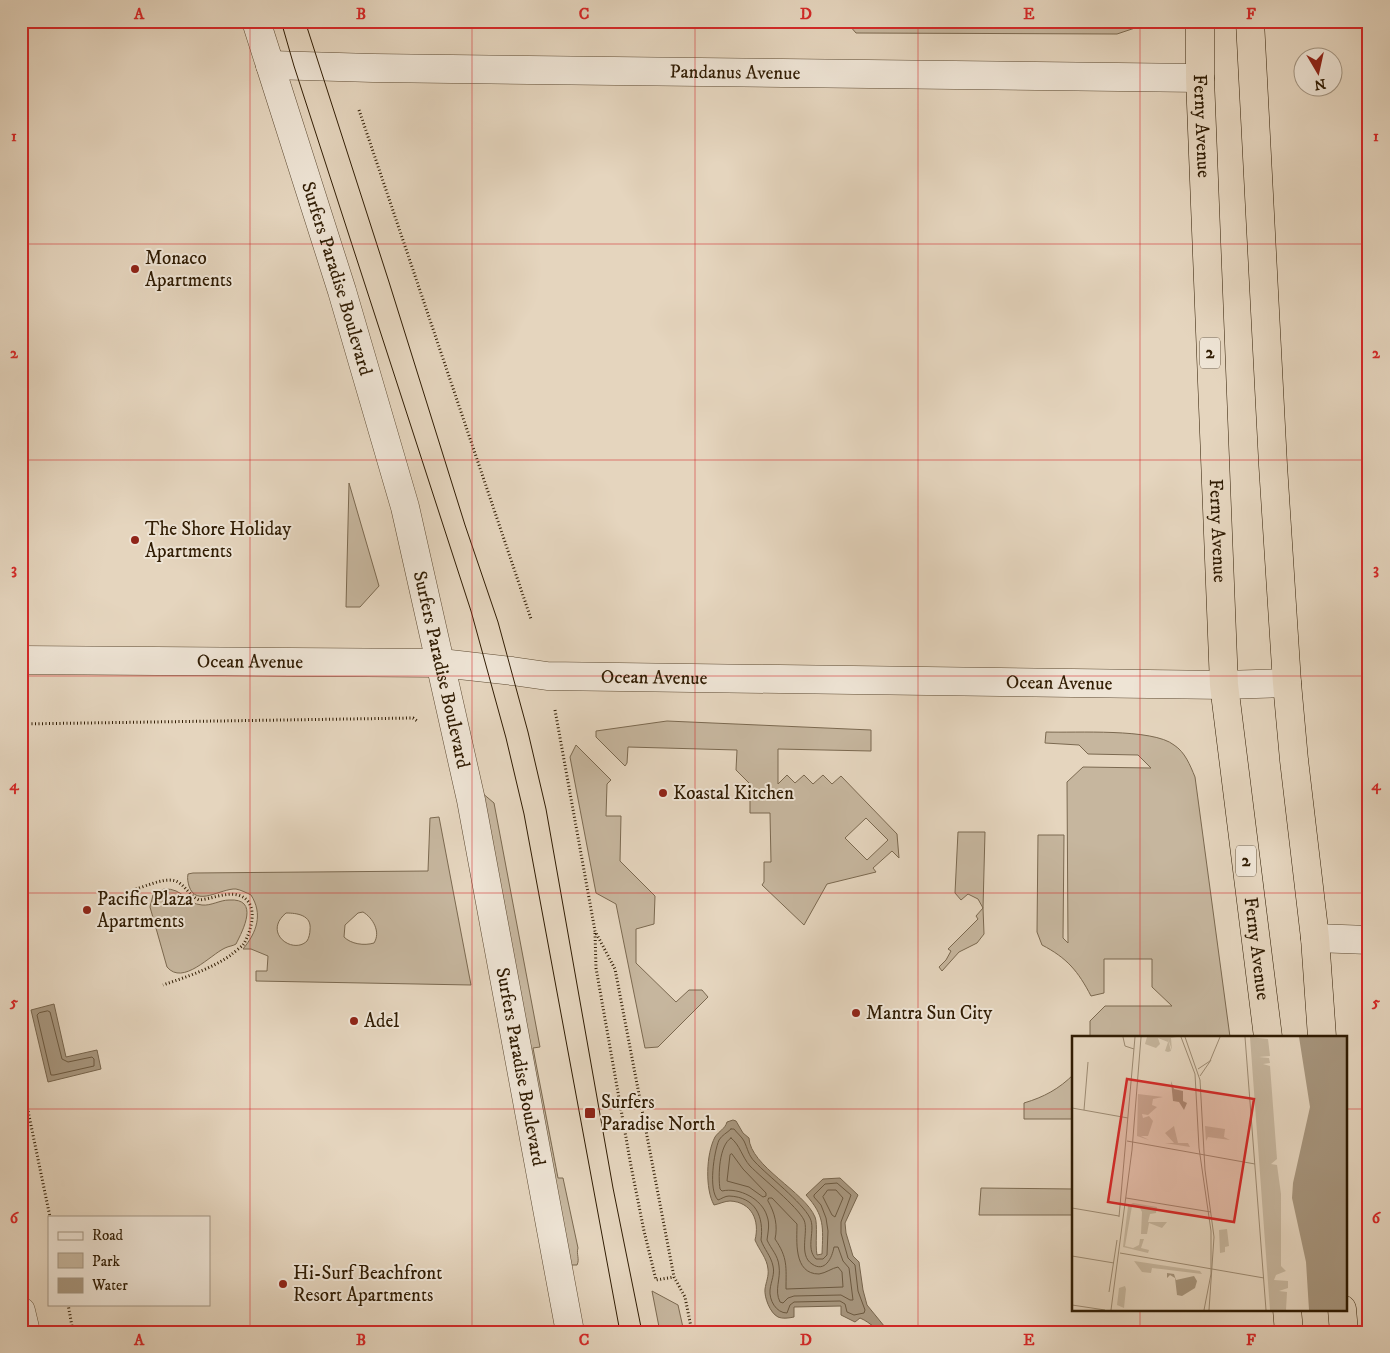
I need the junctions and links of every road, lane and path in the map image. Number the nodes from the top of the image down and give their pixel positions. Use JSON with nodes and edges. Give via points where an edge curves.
{"nodes":[{"id":1,"x":256,"y":21,"type":"edge"},
{"id":2,"x":1200,"y":21,"type":"edge"},
{"id":3,"x":1250,"y":21,"type":"edge"},
{"id":4,"x":270,"y":65,"type":"junction"},
{"id":5,"x":1200,"y":78,"type":"junction"},
{"id":6,"x":359,"y":110,"type":"dead end"},
{"id":7,"x":531,"y":619,"type":"dead end"},
{"id":8,"x":21,"y":660,"type":"edge"},
{"id":9,"x":441,"y":663,"type":"junction"},
{"id":10,"x":1287,"y":683,"type":"junction"},
{"id":11,"x":1224,"y":685,"type":"junction"},
{"id":12,"x":554,"y":709,"type":"dead end"},
{"id":13,"x":21,"y":724,"type":"edge"},
{"id":14,"x":420,"y":724,"type":"dead end"},
{"id":15,"x":136,"y":889,"type":"dead end"},
{"id":16,"x":595,"y":931,"type":"junction"},
{"id":17,"x":1315,"y":938,"type":"junction"},
{"id":18,"x":1369,"y":940,"type":"edge"},
{"id":19,"x":164,"y":985,"type":"dead end"},
{"id":20,"x":1268,"y":1036,"type":"edge"},
{"id":21,"x":1322,"y":1036,"type":"edge"},
{"id":22,"x":21,"y":1077,"type":"edge"},
{"id":23,"x":50,"y":1216,"type":"edge"},
{"id":24,"x":674,"y":1276,"type":"junction"},
{"id":25,"x":68,"y":1306,"type":"edge"},
{"id":26,"x":1287,"y":1310,"type":"edge"},
{"id":27,"x":1342,"y":1310,"type":"edge"},
{"id":28,"x":21,"y":1311,"type":"edge"},
{"id":29,"x":26,"y":1332,"type":"edge"},
{"id":30,"x":73,"y":1332,"type":"edge"},
{"id":31,"x":570,"y":1332,"type":"edge"},
{"id":32,"x":692,"y":1332,"type":"edge"},
{"id":33,"x":1289,"y":1332,"type":"edge"},
{"id":34,"x":1344,"y":1332,"type":"edge"}],
"edges":[{"from":1,"to":4,"type":"street","name":"Surfers Paradise Boulevard"},
{"from":2,"to":5,"type":"highway","name":"Ferny Avenue","number":"2"},
{"from":3,"to":10,"type":"highway"},
{"from":4,"to":5,"type":"street","name":"Pandanus Avenue"},
{"from":4,"to":9,"type":"street","name":"Surfers Paradise Boulevard","via":[[342,291],[405,507]]},
{"from":5,"to":11,"type":"highway","name":"Ferny Avenue","number":"2"},
{"from":6,"to":7,"type":"path"},
{"from":8,"to":9,"type":"street","name":"Ocean Avenue"},
{"from":9,"to":11,"type":"street","name":"Ocean Avenue","via":[[547,676]]},
{"from":9,"to":31,"type":"street","name":"Surfers Paradise Boulevard","via":[[472,800]]},
{"from":10,"to":11,"type":"street","name":"Ocean Avenue"},
{"from":10,"to":17,"type":"highway"},
{"from":11,"to":20,"type":"highway","name":"Ferny Avenue","number":"2"},
{"from":12,"to":16,"type":"path"},
{"from":13,"to":14,"type":"path","via":[[413,718]]},
{"from":15,"to":19,"type":"path","via":[[174,881],[199,900],[236,895],[246,899],[251,906],[253,918],[242,946],[196,974]]},
{"from":16,"to":24,"type":"path","via":[[615,969]]},
{"from":16,"to":24,"type":"path","via":[[596,968],[646,1239],[656,1280]]},
{"from":17,"to":18,"type":"street"},
{"from":17,"to":21,"type":"highway"},
{"from":22,"to":23,"type":"path"},
{"from":24,"to":32,"type":"path","via":[[685,1297]]},
{"from":25,"to":30,"type":"path"},
{"from":26,"to":33,"type":"highway"},
{"from":27,"to":34,"type":"highway"},
{"from":28,"to":29,"type":"street"}]}
